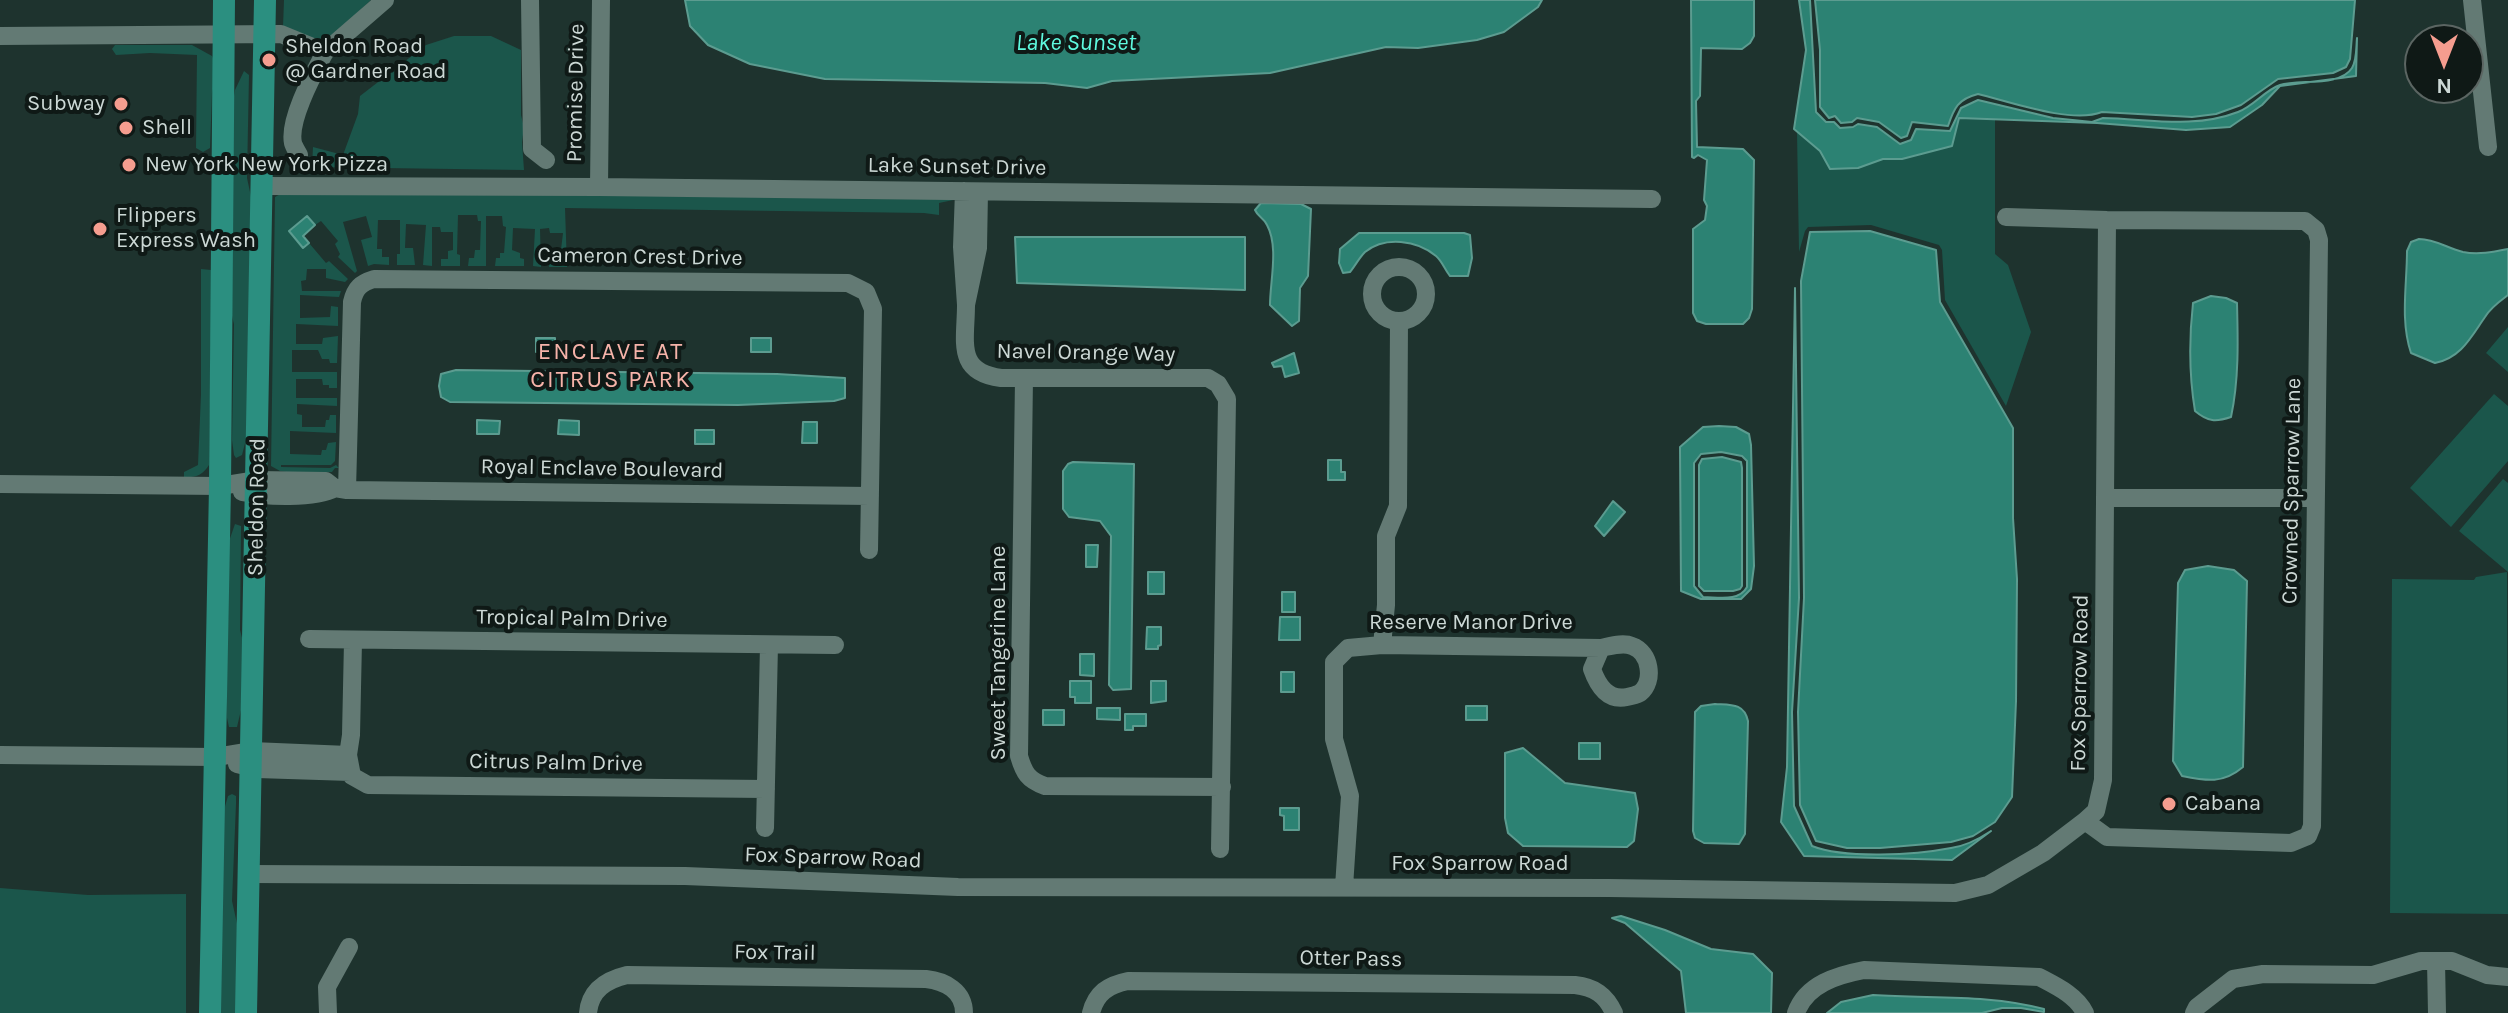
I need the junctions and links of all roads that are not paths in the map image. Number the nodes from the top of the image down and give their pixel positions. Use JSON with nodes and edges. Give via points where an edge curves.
{"nodes":[{"id":1,"x":224,"y":0,"type":"edge"},
{"id":2,"x":265,"y":0,"type":"edge"},
{"id":3,"x":385,"y":0,"type":"edge"},
{"id":4,"x":530,"y":0,"type":"edge"},
{"id":5,"x":601,"y":0,"type":"edge"},
{"id":6,"x":2472,"y":0,"type":"edge"},
{"id":7,"x":264,"y":33,"type":"junction"},
{"id":8,"x":224,"y":34,"type":"junction"},
{"id":9,"x":0,"y":36,"type":"edge"},
{"id":10,"x":325,"y":52,"type":"junction"},
{"id":11,"x":2488,"y":147,"type":"dead end"},
{"id":12,"x":299,"y":155,"type":"dead end"},
{"id":13,"x":546,"y":160,"type":"dead end"},
{"id":14,"x":262,"y":186,"type":"junction"},
{"id":15,"x":599,"y":187,"type":"junction"},
{"id":16,"x":972,"y":192,"type":"junction"},
{"id":17,"x":1652,"y":199,"type":"dead end"},
{"id":18,"x":2006,"y":217,"type":"dead end"},
{"id":19,"x":2107,"y":220,"type":"junction"},
{"id":20,"x":1399,"y":321,"type":"dead end"},
{"id":21,"x":1024,"y":378,"type":"junction"},
{"id":22,"x":0,"y":484,"type":"edge"},
{"id":23,"x":220,"y":486,"type":"junction"},
{"id":24,"x":257,"y":488,"type":"junction"},
{"id":25,"x":341,"y":489,"type":"junction"},
{"id":26,"x":870,"y":496,"type":"junction"},
{"id":27,"x":2106,"y":498,"type":"junction"},
{"id":28,"x":2315,"y":498,"type":"junction"},
{"id":29,"x":869,"y":550,"type":"dead end"},
{"id":30,"x":309,"y":639,"type":"dead end"},
{"id":31,"x":353,"y":641,"type":"junction"},
{"id":32,"x":769,"y":645,"type":"junction"},
{"id":33,"x":835,"y":645,"type":"dead end"},
{"id":34,"x":1382,"y":645,"type":"junction"},
{"id":35,"x":1601,"y":648,"type":"dead end"},
{"id":36,"x":0,"y":755,"type":"edge"},
{"id":37,"x":216,"y":757,"type":"junction"},
{"id":38,"x":252,"y":760,"type":"junction"},
{"id":39,"x":349,"y":763,"type":"junction"},
{"id":40,"x":1222,"y":787,"type":"junction"},
{"id":41,"x":766,"y":789,"type":"junction"},
{"id":42,"x":2085,"y":821,"type":"junction"},
{"id":43,"x":765,"y":828,"type":"dead end"},
{"id":44,"x":1220,"y":849,"type":"dead end"},
{"id":45,"x":249,"y":874,"type":"junction"},
{"id":46,"x":1344,"y":887,"type":"junction"},
{"id":47,"x":349,"y":947,"type":"dead end"},
{"id":48,"x":2436,"y":961,"type":"junction"},
{"id":49,"x":2508,"y":977,"type":"edge"},
{"id":50,"x":210,"y":1013,"type":"edge"},
{"id":51,"x":246,"y":1013,"type":"edge"},
{"id":52,"x":328,"y":1013,"type":"edge"},
{"id":53,"x":588,"y":1013,"type":"edge"},
{"id":54,"x":964,"y":1013,"type":"edge"},
{"id":55,"x":1091,"y":1013,"type":"edge"},
{"id":56,"x":1614,"y":1013,"type":"edge"},
{"id":57,"x":1796,"y":1013,"type":"edge"},
{"id":58,"x":2085,"y":1013,"type":"edge"},
{"id":59,"x":2194,"y":1013,"type":"edge"},
{"id":60,"x":2437,"y":1013,"type":"edge"}],
"edges":[{"from":1,"to":8,"type":"main road","name":"Sheldon Road"},
{"from":2,"to":7,"type":"main road","name":"Sheldon Road"},
{"from":3,"to":10,"type":"street"},
{"from":4,"to":13,"type":"street","via":[[532,149]]},
{"from":5,"to":15,"type":"street","name":"Promise Drive"},
{"from":6,"to":11,"type":"street"},
{"from":7,"to":8,"type":"street"},
{"from":7,"to":10,"type":"street","via":[[281,34]]},
{"from":7,"to":14,"type":"main road","name":"Sheldon Road"},
{"from":8,"to":9,"type":"street"},
{"from":8,"to":23,"type":"main road","name":"Sheldon Road"},
{"from":10,"to":12,"type":"street","via":[[295,122],[293,143]]},
{"from":14,"to":15,"type":"street","name":"Lake Sunset Drive"},
{"from":14,"to":24,"type":"main road","name":"Sheldon Road"},
{"from":15,"to":16,"type":"street","name":"Lake Sunset Drive"},
{"from":16,"to":17,"type":"street","name":"Lake Sunset Drive"},
{"from":16,"to":21,"type":"street","name":"Navel Orange Way","via":[[962,247],[965,357],[985,376]]},
{"from":18,"to":19,"type":"street","name":"Crowned Sparrow Lane"},
{"from":19,"to":27,"type":"street","name":"Fox Sparrow Road"},
{"from":19,"to":28,"type":"street","name":"Crowned Sparrow Lane","via":[[2305,221],[2316,230]]},
{"from":20,"to":34,"type":"street","via":[[1398,506],[1386,536]]},
{"from":21,"to":40,"type":"street","name":"Sweet Tangerine Lane","via":[[1019,756],[1025,775],[1045,786]]},
{"from":21,"to":40,"type":"street","name":"Navel Orange Way","via":[[1208,378],[1227,399]]},
{"from":22,"to":23,"type":"street","name":"Royal Enclave Boulevard"},
{"from":23,"to":24,"type":"street","name":"Royal Enclave Boulevard"},
{"from":23,"to":37,"type":"main road","name":"Sheldon Road"},
{"from":24,"to":25,"type":"street","name":"Royal Enclave Boulevard","via":[[324,494]]},
{"from":24,"to":38,"type":"main road","name":"Sheldon Road"},
{"from":25,"to":26,"type":"street","name":"Royal Enclave Boulevard"},
{"from":25,"to":26,"type":"street","name":"Cameron Crest Drive","via":[[352,302],[364,281],[819,283],[855,285],[872,302]]},
{"from":26,"to":29,"type":"street","name":"Cameron Crest Drive"},
{"from":27,"to":28,"type":"street"},
{"from":27,"to":42,"type":"street","name":"Fox Sparrow Road","via":[[2103,780],[2096,811]]},
{"from":28,"to":42,"type":"street","name":"Crowned Sparrow Lane","via":[[2308,836],[2291,843],[2134,839],[2107,837]]},
{"from":30,"to":31,"type":"street","name":"Tropical Palm Drive"},
{"from":31,"to":32,"type":"street","name":"Tropical Palm Drive"},
{"from":31,"to":39,"type":"street"},
{"from":32,"to":33,"type":"street","name":"Tropical Palm Drive"},
{"from":32,"to":41,"type":"street"},
{"from":34,"to":35,"type":"street","name":"Reserve Manor Drive"},
{"from":34,"to":46,"type":"street","name":"Reserve Manor Drive","via":[[1348,648],[1334,662],[1334,739],[1350,796]]},
{"from":36,"to":37,"type":"street","name":"Citrus Palm Drive"},
{"from":37,"to":38,"type":"street","name":"Citrus Palm Drive"},
{"from":37,"to":50,"type":"main road","name":"Sheldon Road"},
{"from":38,"to":39,"type":"street","name":"Citrus Palm Drive"},
{"from":38,"to":45,"type":"main road","name":"Sheldon Road"},
{"from":39,"to":41,"type":"street","name":"Citrus Palm Drive","via":[[352,776],[368,785]]},
{"from":40,"to":44,"type":"street"},
{"from":41,"to":43,"type":"street"},
{"from":42,"to":46,"type":"street","name":"Fox Sparrow Road","via":[[1988,885],[1955,893]]},
{"from":45,"to":46,"type":"street","name":"Fox Sparrow Road","via":[[685,876],[958,887]]},
{"from":45,"to":51,"type":"main road","name":"Sheldon Road"},
{"from":47,"to":52,"type":"street","via":[[327,987]]},
{"from":48,"to":49,"type":"street"},
{"from":48,"to":59,"type":"street","via":[[2373,975],[2263,974],[2233,979]]},
{"from":48,"to":60,"type":"street"},
{"from":53,"to":54,"type":"street","name":"Fox Trail","via":[[595,992],[627,975],[926,979],[953,988]]},
{"from":55,"to":56,"type":"street","name":"Otter Pass","via":[[1103,990],[1128,981],[1575,985],[1605,997]]},
{"from":57,"to":58,"type":"street","via":[[1811,991],[1836,975],[1864,970],[2039,977],[2064,990]]}]}
